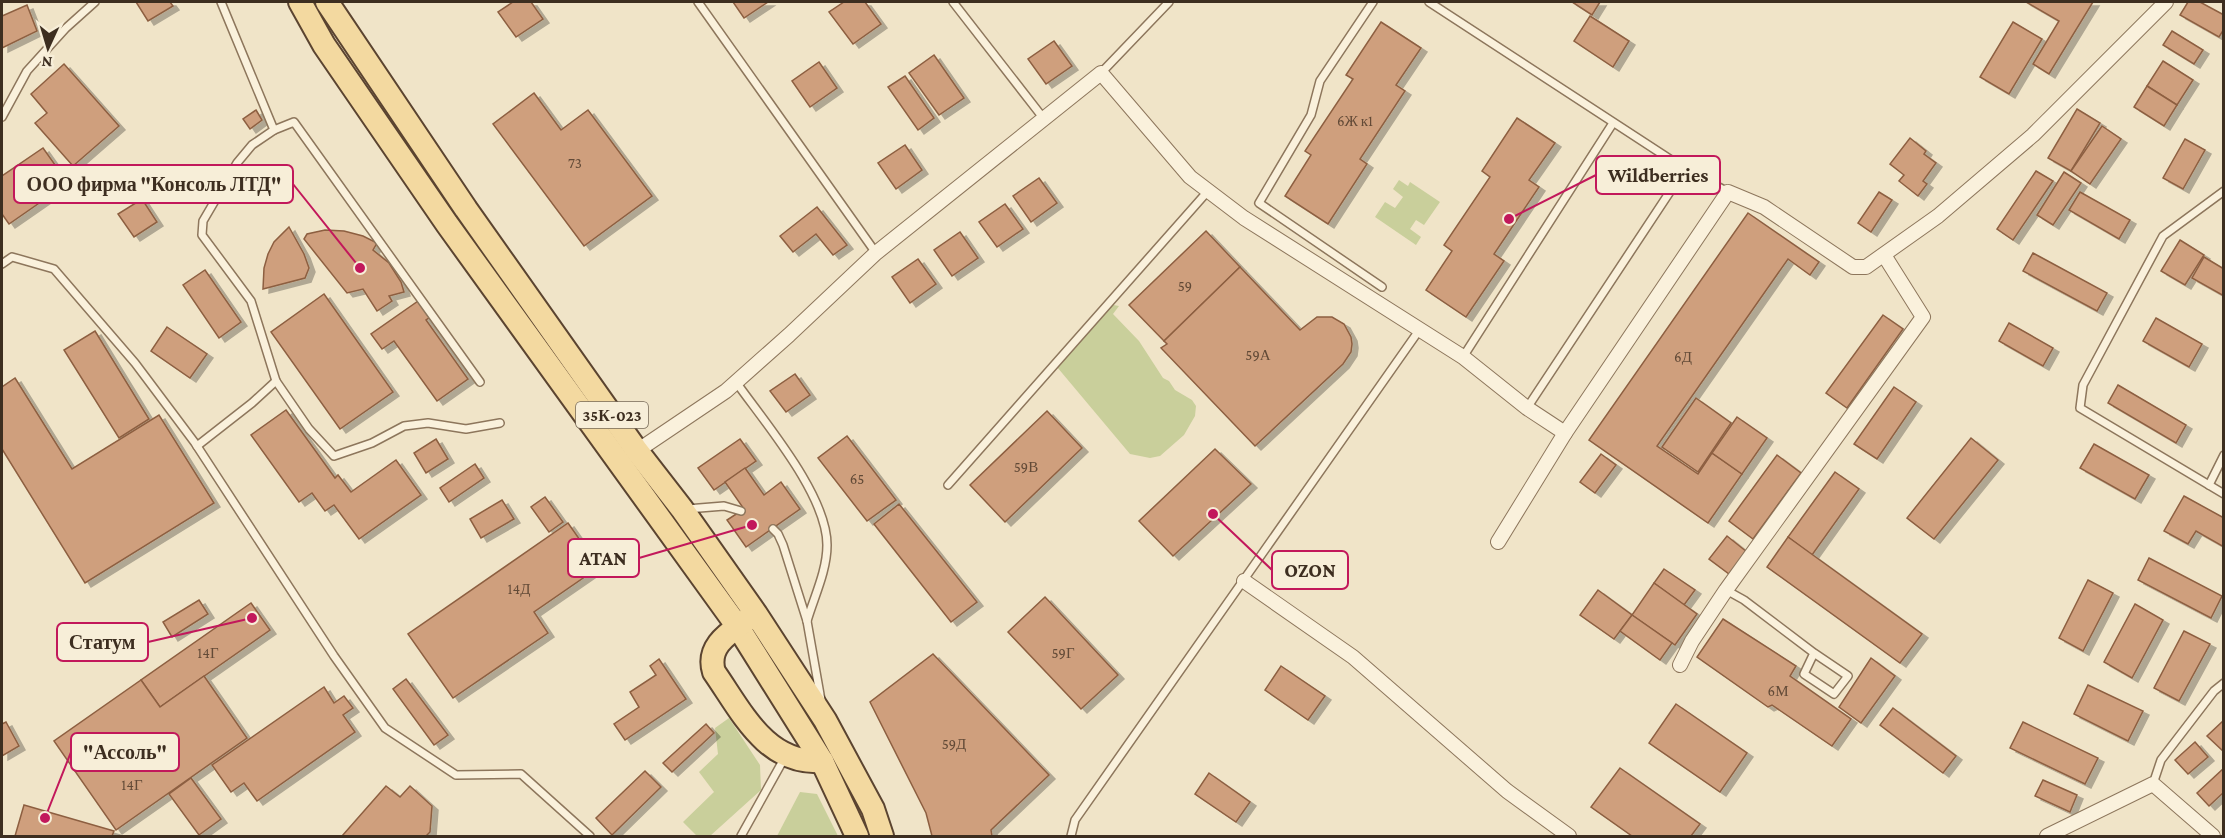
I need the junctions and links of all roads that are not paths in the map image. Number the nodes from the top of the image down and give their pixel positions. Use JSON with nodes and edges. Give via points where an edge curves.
{"nodes":[{"id":1,"x":95,"y":2,"type":"edge"},
{"id":2,"x":221,"y":2,"type":"edge"},
{"id":3,"x":300,"y":2,"type":"edge"},
{"id":4,"x":327,"y":2,"type":"edge"},
{"id":5,"x":698,"y":2,"type":"edge"},
{"id":6,"x":953,"y":2,"type":"edge"},
{"id":7,"x":1169,"y":2,"type":"edge"},
{"id":8,"x":1373,"y":2,"type":"edge"},
{"id":9,"x":1428,"y":2,"type":"edge"},
{"id":10,"x":2166,"y":2,"type":"edge"},
{"id":11,"x":1101,"y":73,"type":"junction"},
{"id":12,"x":2,"y":117,"type":"edge"},
{"id":13,"x":1044,"y":119,"type":"junction"},
{"id":14,"x":1612,"y":123,"type":"junction"},
{"id":15,"x":274,"y":130,"type":"junction"},
{"id":16,"x":1685,"y":169,"type":"junction"},
{"id":17,"x":1208,"y":191,"type":"junction"},
{"id":18,"x":2223,"y":191,"type":"edge"},
{"id":19,"x":1728,"y":192,"type":"junction"},
{"id":20,"x":876,"y":253,"type":"junction"},
{"id":21,"x":1884,"y":255,"type":"junction"},
{"id":22,"x":2,"y":264,"type":"edge"},
{"id":23,"x":1382,"y":287,"type":"dead end"},
{"id":24,"x":1420,"y":329,"type":"junction"},
{"id":25,"x":1463,"y":357,"type":"junction"},
{"id":26,"x":276,"y":381,"type":"junction"},
{"id":27,"x":480,"y":382,"type":"dead end"},
{"id":28,"x":736,"y":382,"type":"junction"},
{"id":29,"x":1527,"y":408,"type":"junction"},
{"id":30,"x":500,"y":423,"type":"dead end"},
{"id":31,"x":1564,"y":434,"type":"junction"},
{"id":32,"x":196,"y":446,"type":"junction"},
{"id":33,"x":637,"y":451,"type":"junction"},
{"id":34,"x":2223,"y":455,"type":"edge"},
{"id":35,"x":948,"y":485,"type":"dead end"},
{"id":36,"x":2209,"y":485,"type":"junction"},
{"id":37,"x":2223,"y":494,"type":"edge"},
{"id":38,"x":682,"y":509,"type":"junction"},
{"id":39,"x":741,"y":511,"type":"dead end"},
{"id":40,"x":773,"y":528,"type":"dead end"},
{"id":41,"x":1498,"y":542,"type":"dead end"},
{"id":42,"x":1244,"y":580,"type":"junction"},
{"id":43,"x":1726,"y":590,"type":"junction"},
{"id":44,"x":747,"y":620,"type":"junction"},
{"id":45,"x":807,"y":621,"type":"junction"},
{"id":46,"x":1814,"y":653,"type":"junction"},
{"id":47,"x":1680,"y":665,"type":"dead end"},
{"id":48,"x":2223,"y":683,"type":"edge"},
{"id":49,"x":825,"y":720,"type":"junction"},
{"id":50,"x":786,"y":754,"type":"junction"},
{"id":51,"x":822,"y":761,"type":"junction"},
{"id":52,"x":2153,"y":784,"type":"junction"},
{"id":53,"x":590,"y":837,"type":"edge"},
{"id":54,"x":741,"y":837,"type":"edge"},
{"id":55,"x":857,"y":837,"type":"edge"},
{"id":56,"x":882,"y":837,"type":"edge"},
{"id":57,"x":1071,"y":837,"type":"edge"},
{"id":58,"x":1569,"y":837,"type":"edge"},
{"id":59,"x":2047,"y":837,"type":"edge"},
{"id":60,"x":2213,"y":837,"type":"edge"}],
"edges":[{"from":1,"to":12,"type":"lane","via":[[27,71]]},
{"from":2,"to":15,"type":"lane"},
{"from":3,"to":44,"type":"main road","number":"35К-023","via":[[324,45],[447,224]]},
{"from":4,"to":33,"type":"main road","number":"35К-023","via":[[422,146]]},
{"from":5,"to":20,"type":"lane"},
{"from":6,"to":13,"type":"lane"},
{"from":7,"to":11,"type":"lane"},
{"from":8,"to":23,"type":"lane","via":[[1320,81],[1311,115],[1259,203]]},
{"from":9,"to":14,"type":"lane"},
{"from":10,"to":21,"type":"street","via":[[2033,135],[1938,216]]},
{"from":11,"to":13,"type":"street"},
{"from":11,"to":17,"type":"street","via":[[1190,177]]},
{"from":13,"to":20,"type":"street"},
{"from":14,"to":16,"type":"lane"},
{"from":14,"to":25,"type":"lane"},
{"from":15,"to":26,"type":"lane","via":[[252,145],[237,163],[203,221],[202,235],[251,301]]},
{"from":15,"to":27,"type":"lane","via":[[294,122]]},
{"from":16,"to":19,"type":"lane"},
{"from":16,"to":29,"type":"lane"},
{"from":17,"to":24,"type":"street"},
{"from":17,"to":35,"type":"lane"},
{"from":18,"to":36,"type":"lane","via":[[2163,236],[2083,385],[2080,408]]},
{"from":19,"to":21,"type":"street","via":[[1764,207],[1853,267],[1866,267]]},
{"from":19,"to":31,"type":"street"},
{"from":20,"to":28,"type":"street"},
{"from":21,"to":43,"type":"street","via":[[1923,317]]},
{"from":22,"to":32,"type":"lane","via":[[12,257],[54,269],[135,363]]},
{"from":24,"to":25,"type":"street"},
{"from":24,"to":42,"type":"lane"},
{"from":25,"to":29,"type":"street"},
{"from":26,"to":30,"type":"lane","via":[[309,429],[334,456],[372,443],[404,426],[429,423],[466,429]]},
{"from":26,"to":32,"type":"lane"},
{"from":28,"to":33,"type":"street"},
{"from":28,"to":45,"type":"lane","via":[[802,474],[820,510],[827,545],[823,572]]},
{"from":29,"to":31,"type":"street"},
{"from":31,"to":41,"type":"street"},
{"from":32,"to":53,"type":"lane","via":[[385,728],[456,775],[521,774]]},
{"from":33,"to":38,"type":"main road","number":"35К-023"},
{"from":34,"to":36,"type":"lane"},
{"from":36,"to":37,"type":"lane"},
{"from":38,"to":39,"type":"lane","via":[[724,506]]},
{"from":38,"to":44,"type":"main road","number":"35К-023"},
{"from":40,"to":45,"type":"lane","via":[[783,545]]},
{"from":42,"to":57,"type":"lane","via":[[1075,820]]},
{"from":42,"to":58,"type":"street","via":[[1353,657],[1507,791]]},
{"from":43,"to":46,"type":"lane"},
{"from":43,"to":47,"type":"street"},
{"from":44,"to":49,"type":"main road","number":"35К-023"},
{"from":44,"to":50,"type":"main road","via":[[717,645],[711,663],[756,733]]},
{"from":44,"to":51,"type":"main road","number":"35К-023"},
{"from":45,"to":49,"type":"lane"},
{"from":46,"to":46,"type":"lane","via":[[1804,674],[1834,693],[1848,676]]},
{"from":48,"to":52,"type":"lane","via":[[2161,760]]},
{"from":49,"to":56,"type":"main road","number":"35К-023","via":[[873,809]]},
{"from":50,"to":51,"type":"main road","via":[[806,762]]},
{"from":50,"to":54,"type":"lane"},
{"from":51,"to":55,"type":"main road","number":"35К-023"},
{"from":52,"to":59,"type":"street"},
{"from":52,"to":60,"type":"street"}]}
